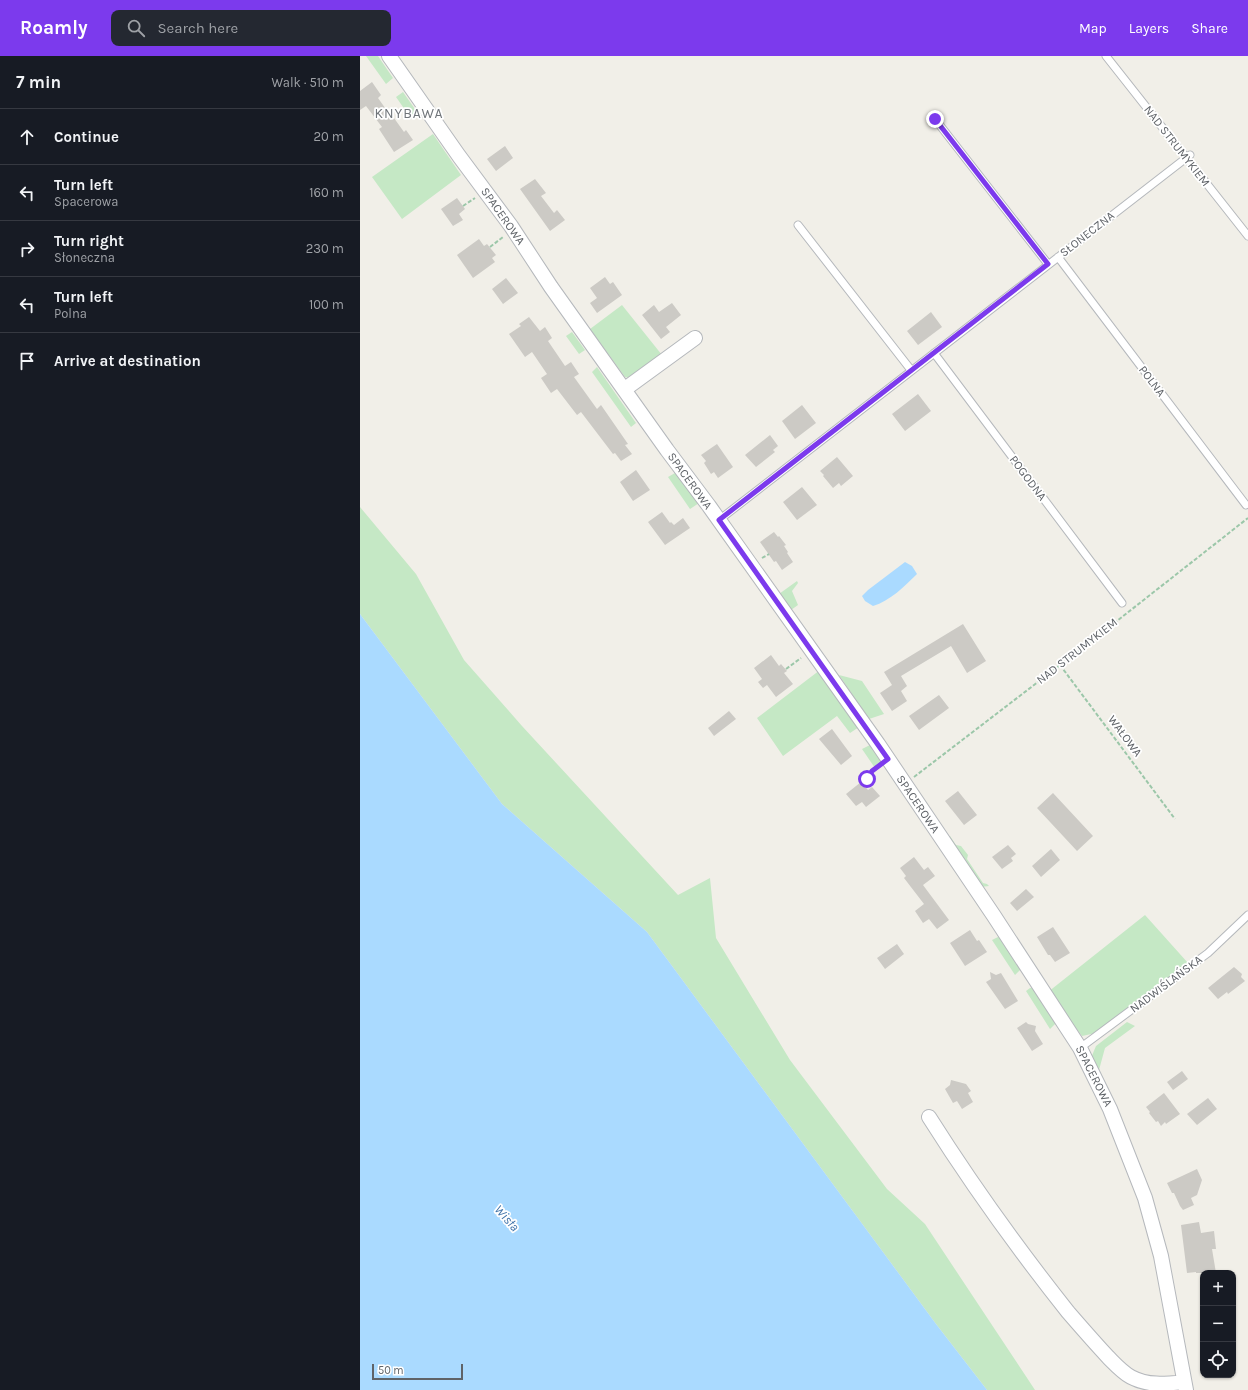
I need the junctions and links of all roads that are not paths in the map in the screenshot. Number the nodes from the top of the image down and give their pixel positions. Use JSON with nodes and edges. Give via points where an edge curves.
{"nodes":[{"id":1,"x":389,"y":56,"type":"edge"},
{"id":2,"x":1106,"y":56,"type":"edge"},
{"id":3,"x":935,"y":119,"type":"dead end"},
{"id":4,"x":1188,"y":156,"type":"junction"},
{"id":5,"x":798,"y":225,"type":"dead end"},
{"id":6,"x":1248,"y":236,"type":"edge"},
{"id":7,"x":1058,"y":256,"type":"junction"},
{"id":8,"x":1048,"y":264,"type":"junction"},
{"id":9,"x":695,"y":338,"type":"dead end"},
{"id":10,"x":934,"y":353,"type":"junction"},
{"id":11,"x":911,"y":370,"type":"junction"},
{"id":12,"x":625,"y":389,"type":"junction"},
{"id":13,"x":1246,"y":505,"type":"dead end"},
{"id":14,"x":719,"y":520,"type":"junction"},
{"id":15,"x":1122,"y":603,"type":"dead end"},
{"id":16,"x":1248,"y":915,"type":"edge"},
{"id":17,"x":1080,"y":1048,"type":"junction"},
{"id":18,"x":929,"y":1117,"type":"dead end"},
{"id":19,"x":1185,"y":1386,"type":"edge"}],
"edges":[{"from":1,"to":12,"type":"street","name":"SPACEROWA"},
{"from":2,"to":4,"type":"lane","name":"NAD STRUMYKIEM"},
{"from":3,"to":8,"type":"lane"},
{"from":4,"to":6,"type":"lane","name":"NAD STRUMYKIEM"},
{"from":4,"to":7,"type":"lane","name":"SŁONECZNA"},
{"from":5,"to":11,"type":"lane"},
{"from":7,"to":8,"type":"lane","name":"SŁONECZNA"},
{"from":7,"to":13,"type":"lane","name":"POLNA"},
{"from":8,"to":10,"type":"lane","name":"SŁONECZNA"},
{"from":9,"to":12,"type":"street"},
{"from":10,"to":11,"type":"lane","name":"SŁONECZNA"},
{"from":10,"to":15,"type":"lane","name":"POGODNA"},
{"from":11,"to":14,"type":"lane","name":"SŁONECZNA"},
{"from":12,"to":14,"type":"street","name":"SPACEROWA"},
{"from":14,"to":17,"type":"street","name":"SPACEROWA","via":[[888,759]]},
{"from":16,"to":17,"type":"lane","name":"NADWIŚLAŃSKA","via":[[1208,953]]},
{"from":17,"to":19,"type":"street","name":"SPACEROWA","via":[[1110,1109],[1145,1198],[1162,1256]]},
{"from":18,"to":19,"type":"street","via":[[961,1168],[1033,1268],[1086,1334],[1130,1376],[1147,1383]]}]}
